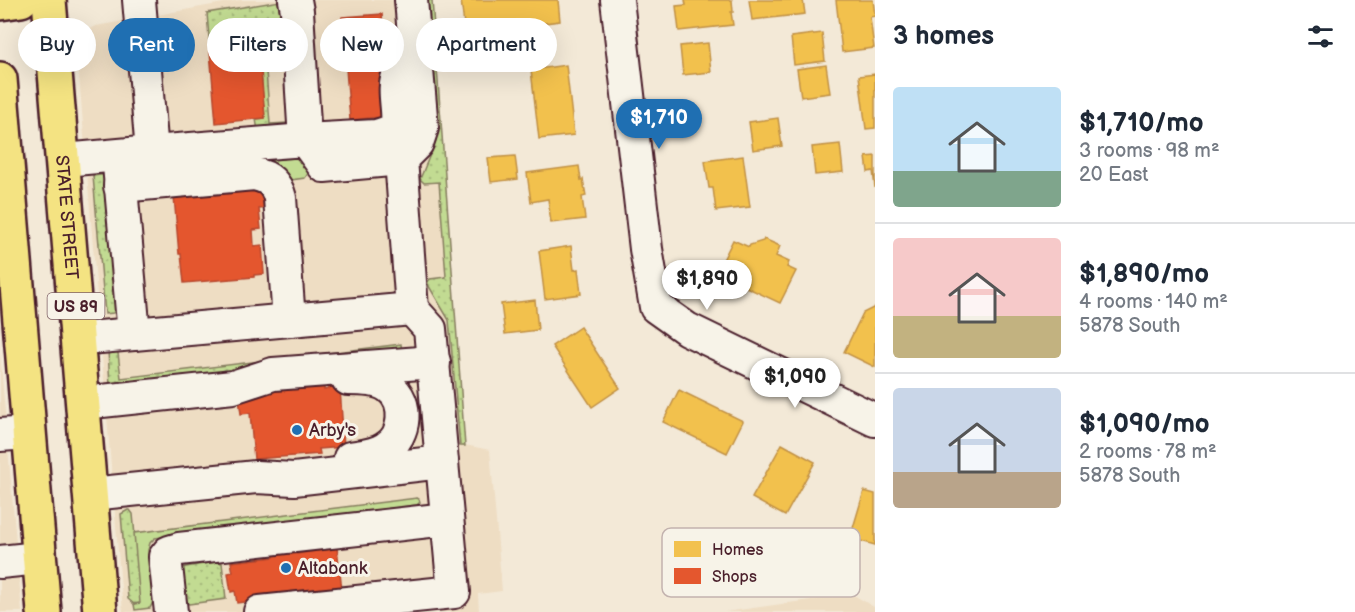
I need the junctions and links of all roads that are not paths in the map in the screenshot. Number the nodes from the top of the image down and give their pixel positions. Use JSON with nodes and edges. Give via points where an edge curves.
{"nodes":[{"id":1,"x":21,"y":0,"type":"edge"},
{"id":2,"x":50,"y":0,"type":"edge"},
{"id":3,"x":139,"y":0,"type":"edge"},
{"id":4,"x":295,"y":0,"type":"edge"},
{"id":5,"x":411,"y":0,"type":"edge"},
{"id":6,"x":617,"y":0,"type":"edge"},
{"id":7,"x":0,"y":3,"type":"edge"},
{"id":8,"x":416,"y":58,"type":"joint"},
{"id":9,"x":417,"y":72,"type":"edge"},
{"id":10,"x":0,"y":79,"type":"edge"},
{"id":11,"x":305,"y":140,"type":"junction"},
{"id":12,"x":152,"y":152,"type":"junction"},
{"id":13,"x":118,"y":155,"type":"junction"},
{"id":14,"x":401,"y":159,"type":"junction"},
{"id":15,"x":64,"y":160,"type":"junction"},
{"id":16,"x":120,"y":186,"type":"junction"},
{"id":17,"x":7,"y":239,"type":"edge"},
{"id":18,"x":412,"y":309,"type":"junction"},
{"id":19,"x":289,"y":320,"type":"junction"},
{"id":20,"x":10,"y":334,"type":"edge"},
{"id":21,"x":134,"y":334,"type":"junction"},
{"id":22,"x":78,"y":339,"type":"junction"},
{"id":23,"x":434,"y":362,"type":"junction"},
{"id":24,"x":251,"y":381,"type":"junction"},
{"id":25,"x":83,"y":404,"type":"junction"},
{"id":26,"x":875,"y":420,"type":"edge"},
{"id":27,"x":14,"y":434,"type":"edge"},
{"id":28,"x":442,"y":462,"type":"junction"},
{"id":29,"x":256,"y":477,"type":"junction"},
{"id":30,"x":91,"y":495,"type":"junction"},
{"id":31,"x":447,"y":519,"type":"junction"},
{"id":32,"x":39,"y":558,"type":"junction"},
{"id":33,"x":0,"y":562,"type":"edge"},
{"id":34,"x":44,"y":612,"type":"edge"},
{"id":35,"x":100,"y":612,"type":"edge"},
{"id":36,"x":171,"y":612,"type":"edge"},
{"id":37,"x":260,"y":612,"type":"edge"}],
"edges":[{"from":1,"to":7,"type":"main road"},
{"from":2,"to":15,"type":"main road","name":"STATE STREET","number":"US 89"},
{"from":3,"to":12,"type":"street"},
{"from":4,"to":11,"type":"street"},
{"from":5,"to":8,"type":"street"},
{"from":6,"to":26,"type":"street","via":[[656,307],[687,329]]},
{"from":8,"to":11,"type":"street","via":[[399,72],[394,86],[398,118],[394,129],[376,136]]},
{"from":9,"to":14,"type":"street","via":[[422,128],[417,143]]},
{"from":10,"to":17,"type":"main road"},
{"from":11,"to":12,"type":"street"},
{"from":11,"to":14,"type":"street","via":[[324,166]]},
{"from":12,"to":13,"type":"street"},
{"from":13,"to":15,"type":"street"},
{"from":13,"to":16,"type":"street"},
{"from":14,"to":18,"type":"street"},
{"from":15,"to":22,"type":"main road","name":"STATE STREET","number":"US 89"},
{"from":16,"to":19,"type":"street","via":[[254,174],[271,180],[280,198]]},
{"from":16,"to":21,"type":"street"},
{"from":17,"to":20,"type":"main road"},
{"from":18,"to":19,"type":"street"},
{"from":18,"to":23,"type":"street","via":[[430,329]]},
{"from":19,"to":21,"type":"street"},
{"from":20,"to":27,"type":"main road"},
{"from":21,"to":22,"type":"street"},
{"from":22,"to":25,"type":"main road","name":"STATE STREET","number":"US 89"},
{"from":23,"to":24,"type":"street","via":[[273,374]]},
{"from":23,"to":28,"type":"street"},
{"from":24,"to":25,"type":"street","via":[[233,387]]},
{"from":24,"to":29,"type":"street","via":[[276,384],[337,378],[381,383],[395,393],[402,408],[398,438],[385,450],[294,464]]},
{"from":25,"to":30,"type":"main road","name":"STATE STREET","number":"US 89"},
{"from":27,"to":32,"type":"main road"},
{"from":28,"to":29,"type":"street","via":[[294,479]]},
{"from":28,"to":31,"type":"street"},
{"from":29,"to":30,"type":"street"},
{"from":30,"to":35,"type":"main road","name":"STATE STREET","number":"US 89"},
{"from":31,"to":36,"type":"street","via":[[169,552],[165,557]]},
{"from":31,"to":37,"type":"street","via":[[454,592]]},
{"from":32,"to":33,"type":"street"},
{"from":32,"to":34,"type":"main road"}]}
